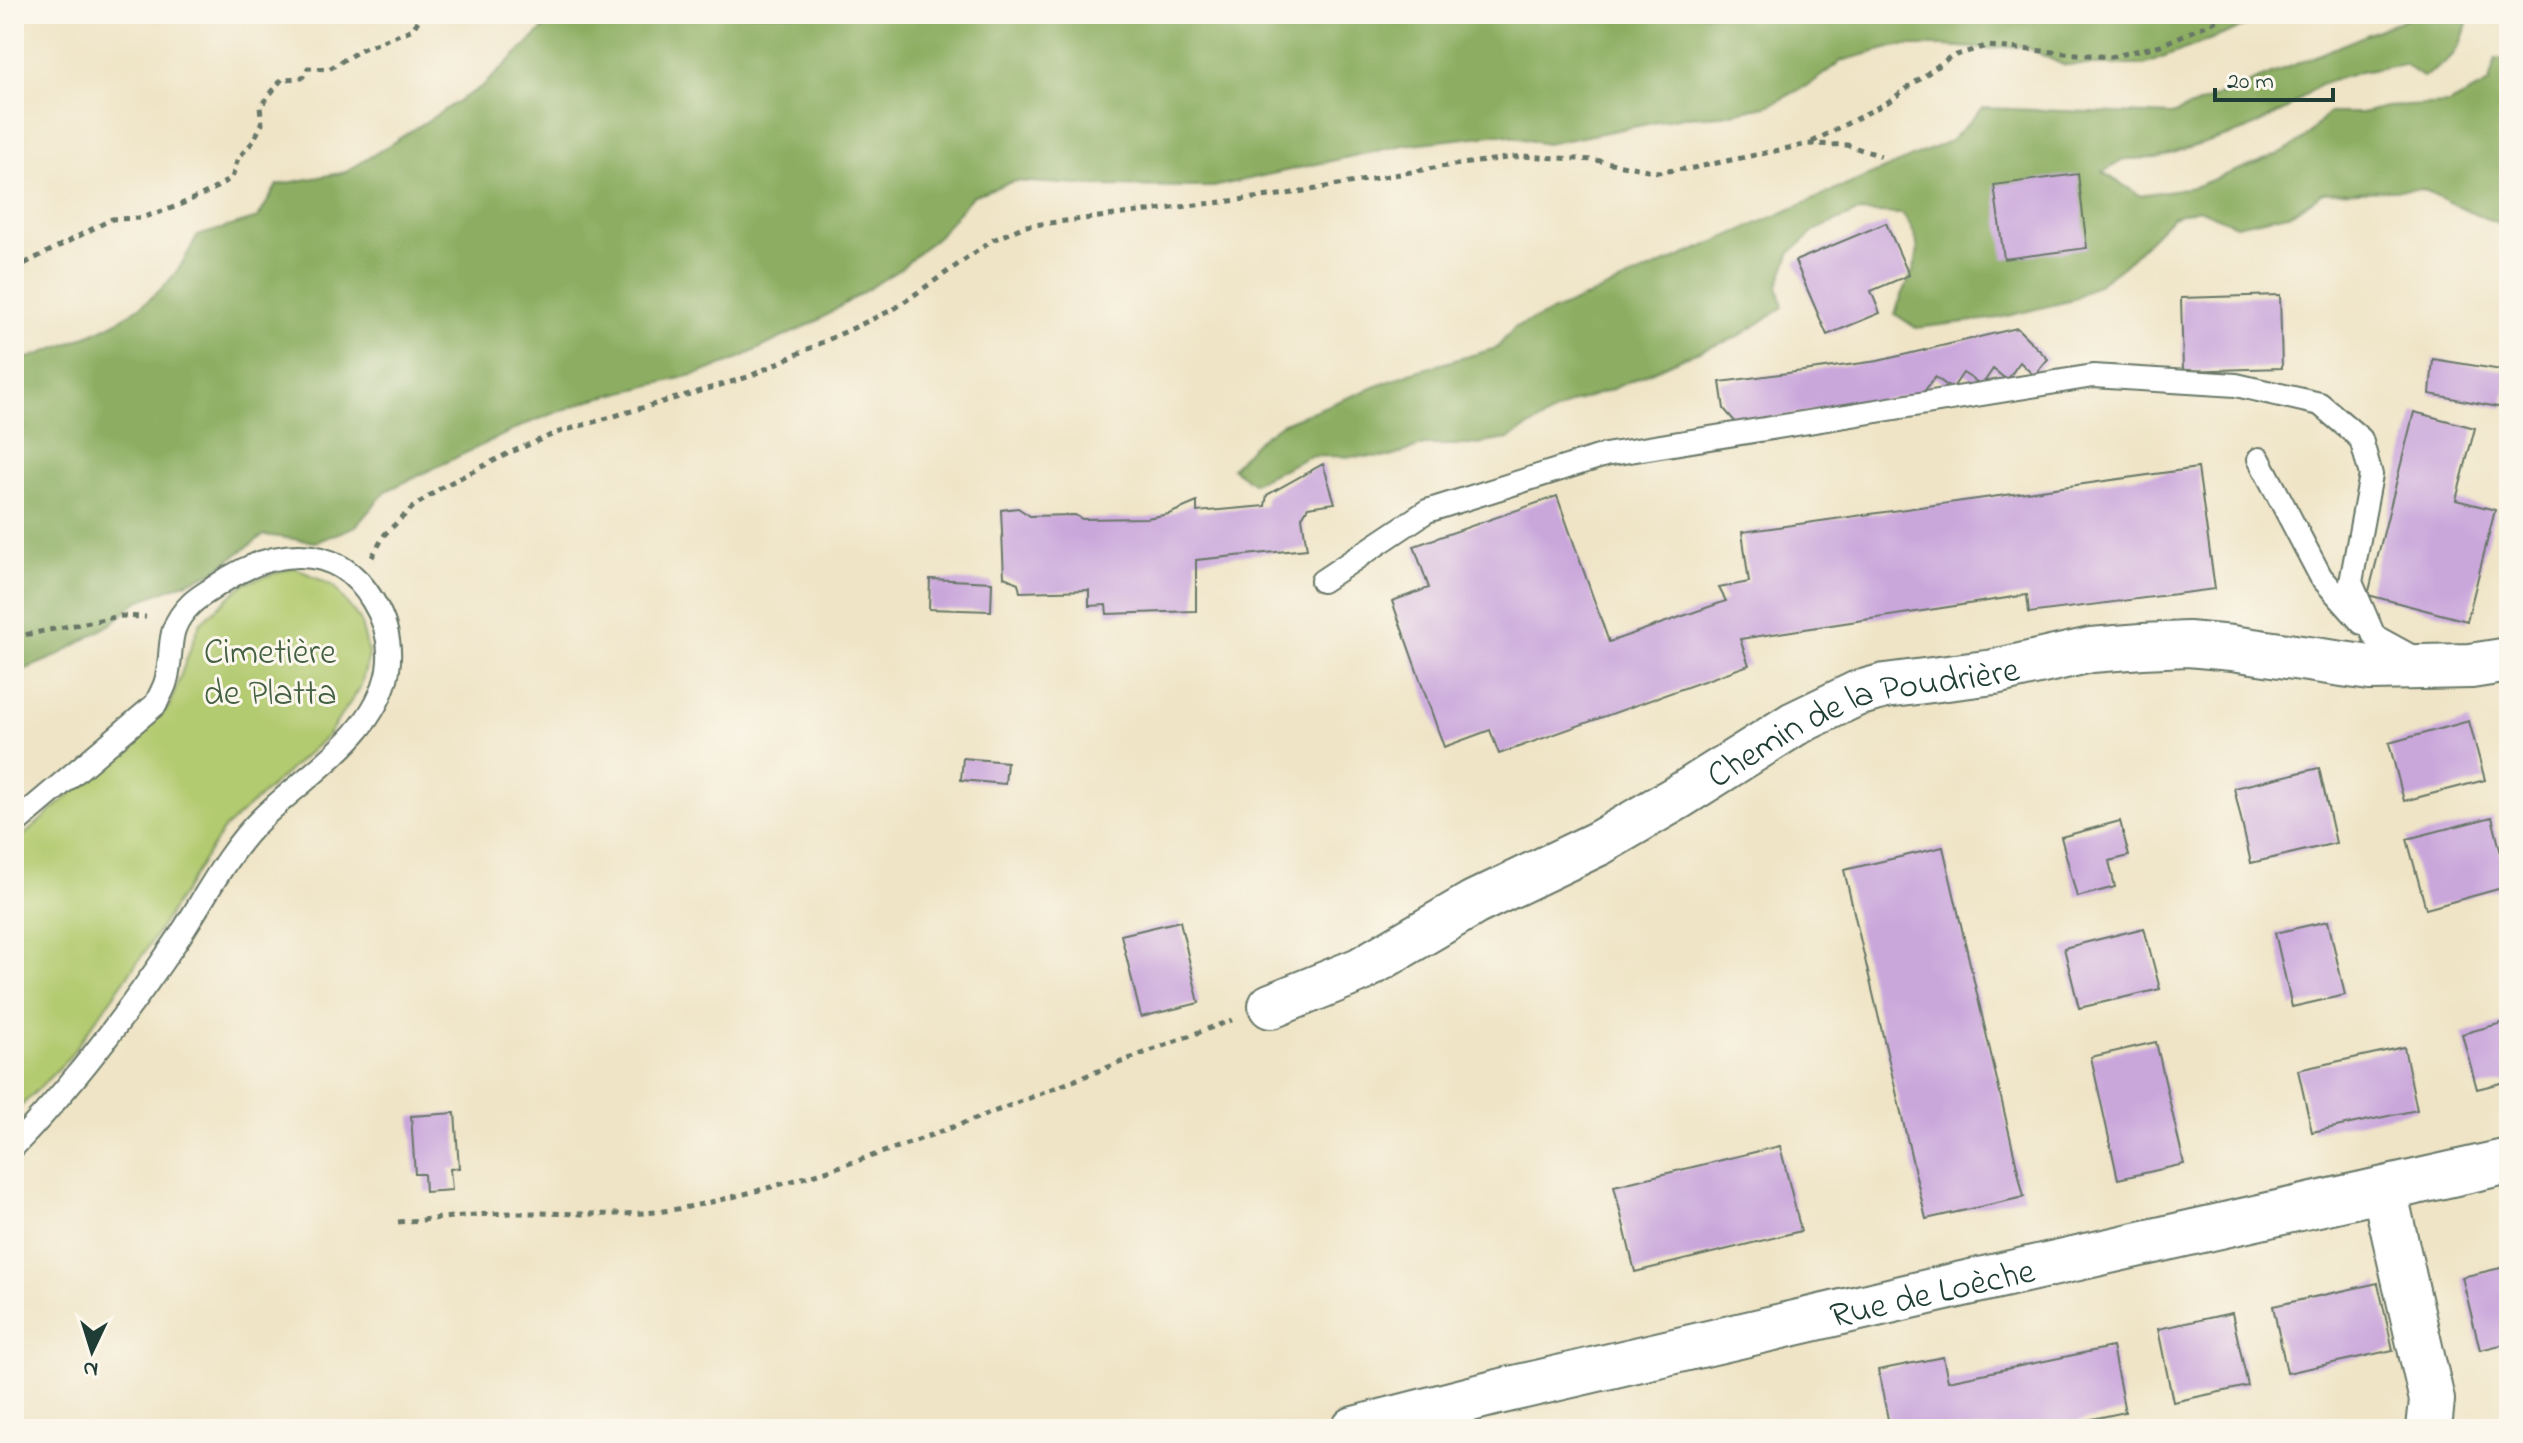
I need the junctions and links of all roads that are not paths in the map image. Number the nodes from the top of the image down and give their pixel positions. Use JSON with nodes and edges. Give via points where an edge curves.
{"nodes":[{"id":1,"x":2259,"y":459,"type":"dead end"},
{"id":2,"x":1322,"y":581,"type":"dead end"},
{"id":3,"x":2374,"y":636,"type":"junction"},
{"id":4,"x":2509,"y":660,"type":"edge"},
{"id":5,"x":2431,"y":668,"type":"junction"},
{"id":6,"x":14,"y":824,"type":"edge"},
{"id":7,"x":1271,"y":1006,"type":"road end"},
{"id":8,"x":14,"y":1146,"type":"edge"},
{"id":9,"x":2509,"y":1161,"type":"edge"},
{"id":10,"x":2384,"y":1190,"type":"junction"},
{"id":11,"x":1354,"y":1429,"type":"edge"},
{"id":12,"x":2429,"y":1429,"type":"edge"}],
"edges":[{"from":1,"to":3,"type":"lane","via":[[2321,577]]},
{"from":2,"to":3,"type":"lane","via":[[1427,511],[1605,455],[2093,376],[2236,385],[2320,404],[2361,439],[2371,475],[2351,582]]},
{"from":3,"to":5,"type":"lane"},
{"from":4,"to":5,"type":"street","name":"Chemin de la Poudrière"},
{"from":5,"to":7,"type":"street","name":"Chemin de la Poudrière","via":[[2370,668],[2188,644],[2142,646],[2091,650],[1856,694],[1794,724],[1599,843],[1474,903],[1360,970]]},
{"from":6,"to":8,"type":"lane","via":[[156,704],[179,619],[192,602],[241,570],[270,558],[318,558],[353,576],[371,596],[384,619],[390,648],[387,672],[367,716],[248,832],[132,1007]]},
{"from":9,"to":10,"type":"street","name":"Rue de Loèche"},
{"from":10,"to":11,"type":"street","name":"Rue de Loèche"},
{"from":10,"to":12,"type":"street","via":[[2432,1400]]}]}
